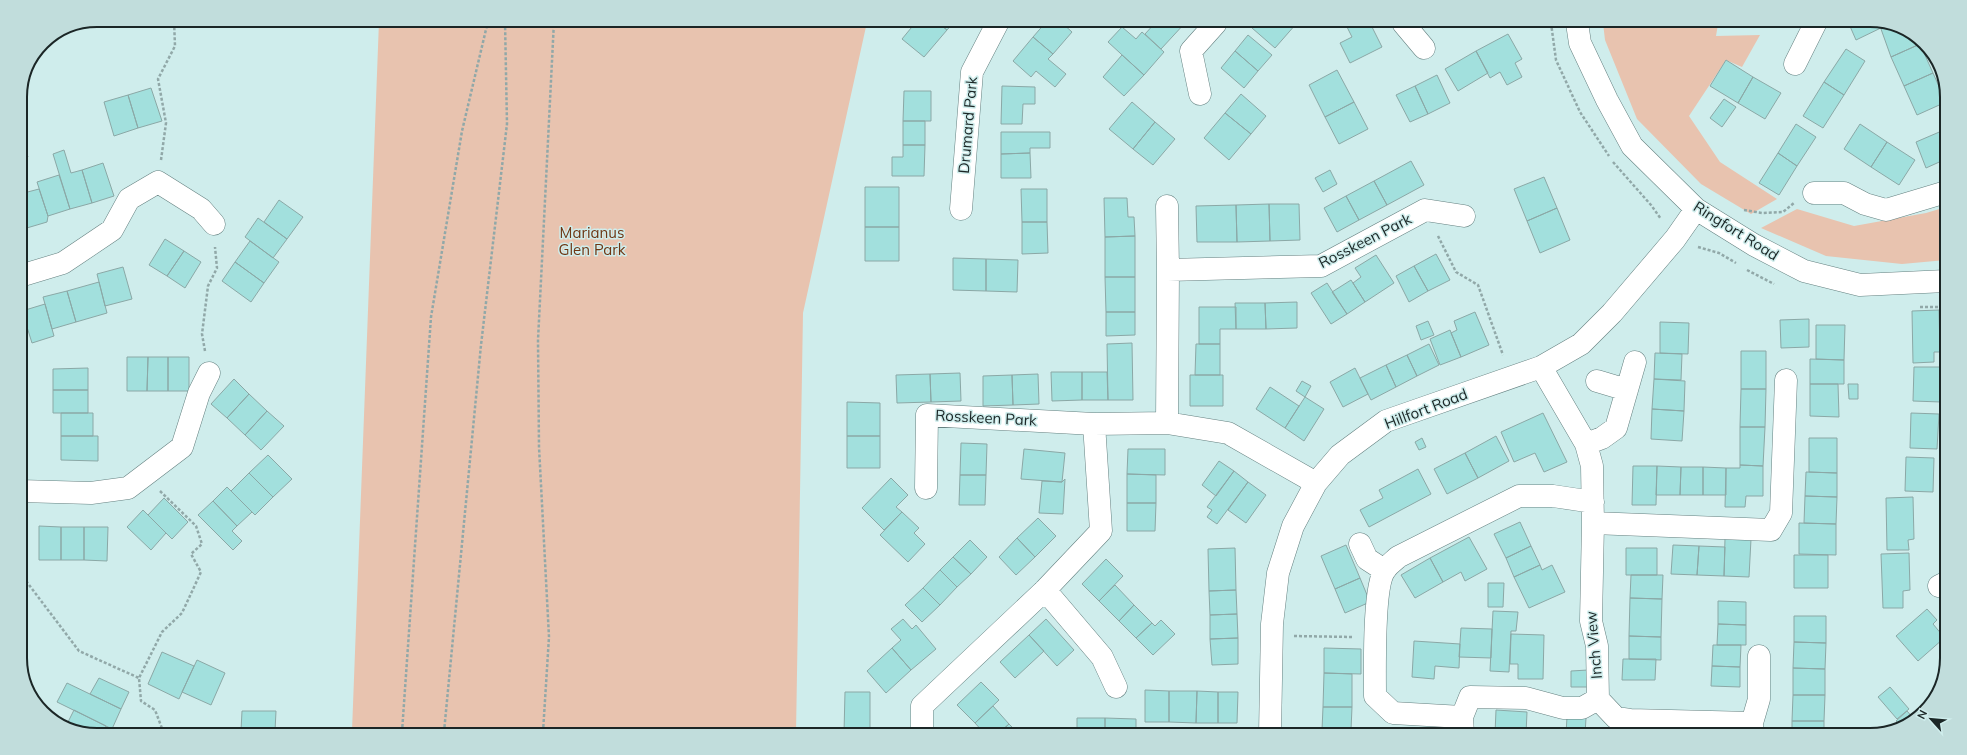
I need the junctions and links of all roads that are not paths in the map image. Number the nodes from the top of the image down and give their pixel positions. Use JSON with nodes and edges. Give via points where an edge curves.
{"nodes":[{"id":1,"x":995,"y":27,"type":"edge"},
{"id":2,"x":1213,"y":27,"type":"edge"},
{"id":3,"x":1406,"y":27,"type":"edge"},
{"id":4,"x":1578,"y":27,"type":"edge"},
{"id":5,"x":1813,"y":27,"type":"edge"},
{"id":6,"x":1424,"y":48,"type":"dead end"},
{"id":7,"x":1794,"y":64,"type":"dead end"},
{"id":8,"x":1200,"y":94,"type":"dead end"},
{"id":9,"x":1814,"y":193,"type":"road end"},
{"id":10,"x":1940,"y":194,"type":"edge"},
{"id":11,"x":1167,"y":206,"type":"dead end"},
{"id":12,"x":1696,"y":209,"type":"junction"},
{"id":13,"x":961,"y":210,"type":"dead end"},
{"id":14,"x":1464,"y":216,"type":"dead end"},
{"id":15,"x":214,"y":224,"type":"road end"},
{"id":16,"x":1168,"y":270,"type":"junction"},
{"id":17,"x":27,"y":274,"type":"edge"},
{"id":18,"x":1940,"y":281,"type":"edge"},
{"id":19,"x":1634,"y":362,"type":"dead end"},
{"id":20,"x":1541,"y":367,"type":"junction"},
{"id":21,"x":209,"y":373,"type":"road end"},
{"id":22,"x":1786,"y":380,"type":"dead end"},
{"id":23,"x":1597,"y":381,"type":"dead end"},
{"id":24,"x":1627,"y":390,"type":"junction"},
{"id":25,"x":1167,"y":423,"type":"junction"},
{"id":26,"x":1094,"y":424,"type":"junction"},
{"id":27,"x":1586,"y":444,"type":"junction"},
{"id":28,"x":1316,"y":483,"type":"junction"},
{"id":29,"x":926,"y":488,"type":"dead end"},
{"id":30,"x":27,"y":491,"type":"edge"},
{"id":31,"x":1593,"y":513,"type":"junction"},
{"id":32,"x":1360,"y":544,"type":"dead end"},
{"id":33,"x":1384,"y":570,"type":"junction"},
{"id":34,"x":1045,"y":590,"type":"junction"},
{"id":35,"x":1759,"y":656,"type":"dead end"},
{"id":36,"x":1116,"y":687,"type":"dead end"},
{"id":37,"x":1598,"y":699,"type":"junction"},
{"id":38,"x":1462,"y":726,"type":"edge"},
{"id":39,"x":922,"y":728,"type":"edge"},
{"id":40,"x":1270,"y":728,"type":"edge"},
{"id":41,"x":1738,"y":728,"type":"edge"},
{"id":42,"x":1752,"y":728,"type":"edge"}],
"edges":[{"from":1,"to":13,"type":"street","name":"Drumard Park","via":[[972,72]]},
{"from":2,"to":8,"type":"street","via":[[1191,52]]},
{"from":3,"to":6,"type":"street"},
{"from":4,"to":12,"type":"street","name":"Ringfort Road","via":[[1580,43],[1632,146]]},
{"from":5,"to":7,"type":"street"},
{"from":9,"to":10,"type":"street","via":[[1844,193],[1865,204],[1886,210]]},
{"from":11,"to":16,"type":"street"},
{"from":12,"to":18,"type":"street","name":"Ringfort Road","via":[[1754,245],[1804,271],[1860,284]]},
{"from":12,"to":20,"type":"street","name":"Hillfort Road","via":[[1675,239],[1612,313],[1581,344]]},
{"from":14,"to":16,"type":"street","name":"Rosskeen Park","via":[[1425,210],[1321,266]]},
{"from":15,"to":17,"type":"street","via":[[200,209],[158,182],[129,199],[112,230],[63,263]]},
{"from":16,"to":25,"type":"street"},
{"from":19,"to":24,"type":"street"},
{"from":20,"to":27,"type":"street","name":"Inch View"},
{"from":20,"to":28,"type":"street","name":"Hillfort Road","via":[[1386,421],[1340,455]]},
{"from":21,"to":30,"type":"street","via":[[182,447],[128,488],[91,494]]},
{"from":22,"to":31,"type":"street","via":[[1781,514],[1771,530]]},
{"from":23,"to":24,"type":"street"},
{"from":24,"to":27,"type":"street","via":[[1616,428],[1602,438]]},
{"from":25,"to":26,"type":"street","name":"Rosskeen Park"},
{"from":25,"to":28,"type":"street","name":"Rosskeen Park","via":[[1228,434]]},
{"from":26,"to":29,"type":"street","name":"Rosskeen Park","via":[[927,415]]},
{"from":26,"to":34,"type":"street","via":[[1101,531]]},
{"from":27,"to":31,"type":"street","name":"Inch View","via":[[1592,466]]},
{"from":28,"to":40,"type":"street","name":"Hillfort Road","via":[[1293,526],[1278,573],[1271,636]]},
{"from":31,"to":33,"type":"street","via":[[1553,496],[1519,496],[1398,557]]},
{"from":31,"to":37,"type":"street","name":"Inch View","via":[[1591,621],[1597,646]]},
{"from":32,"to":33,"type":"street","via":[[1367,559]]},
{"from":33,"to":38,"type":"street","via":[[1379,590],[1375,696],[1393,713]]},
{"from":34,"to":36,"type":"street","via":[[1102,657]]},
{"from":34,"to":39,"type":"street","via":[[922,706]]},
{"from":35,"to":42,"type":"street","name":"Inch View","via":[[1759,699]]},
{"from":37,"to":38,"type":"street","via":[[1582,708],[1563,708],[1526,698],[1470,697]]},
{"from":37,"to":41,"type":"street","name":"Inch View","via":[[1616,718]]}]}
